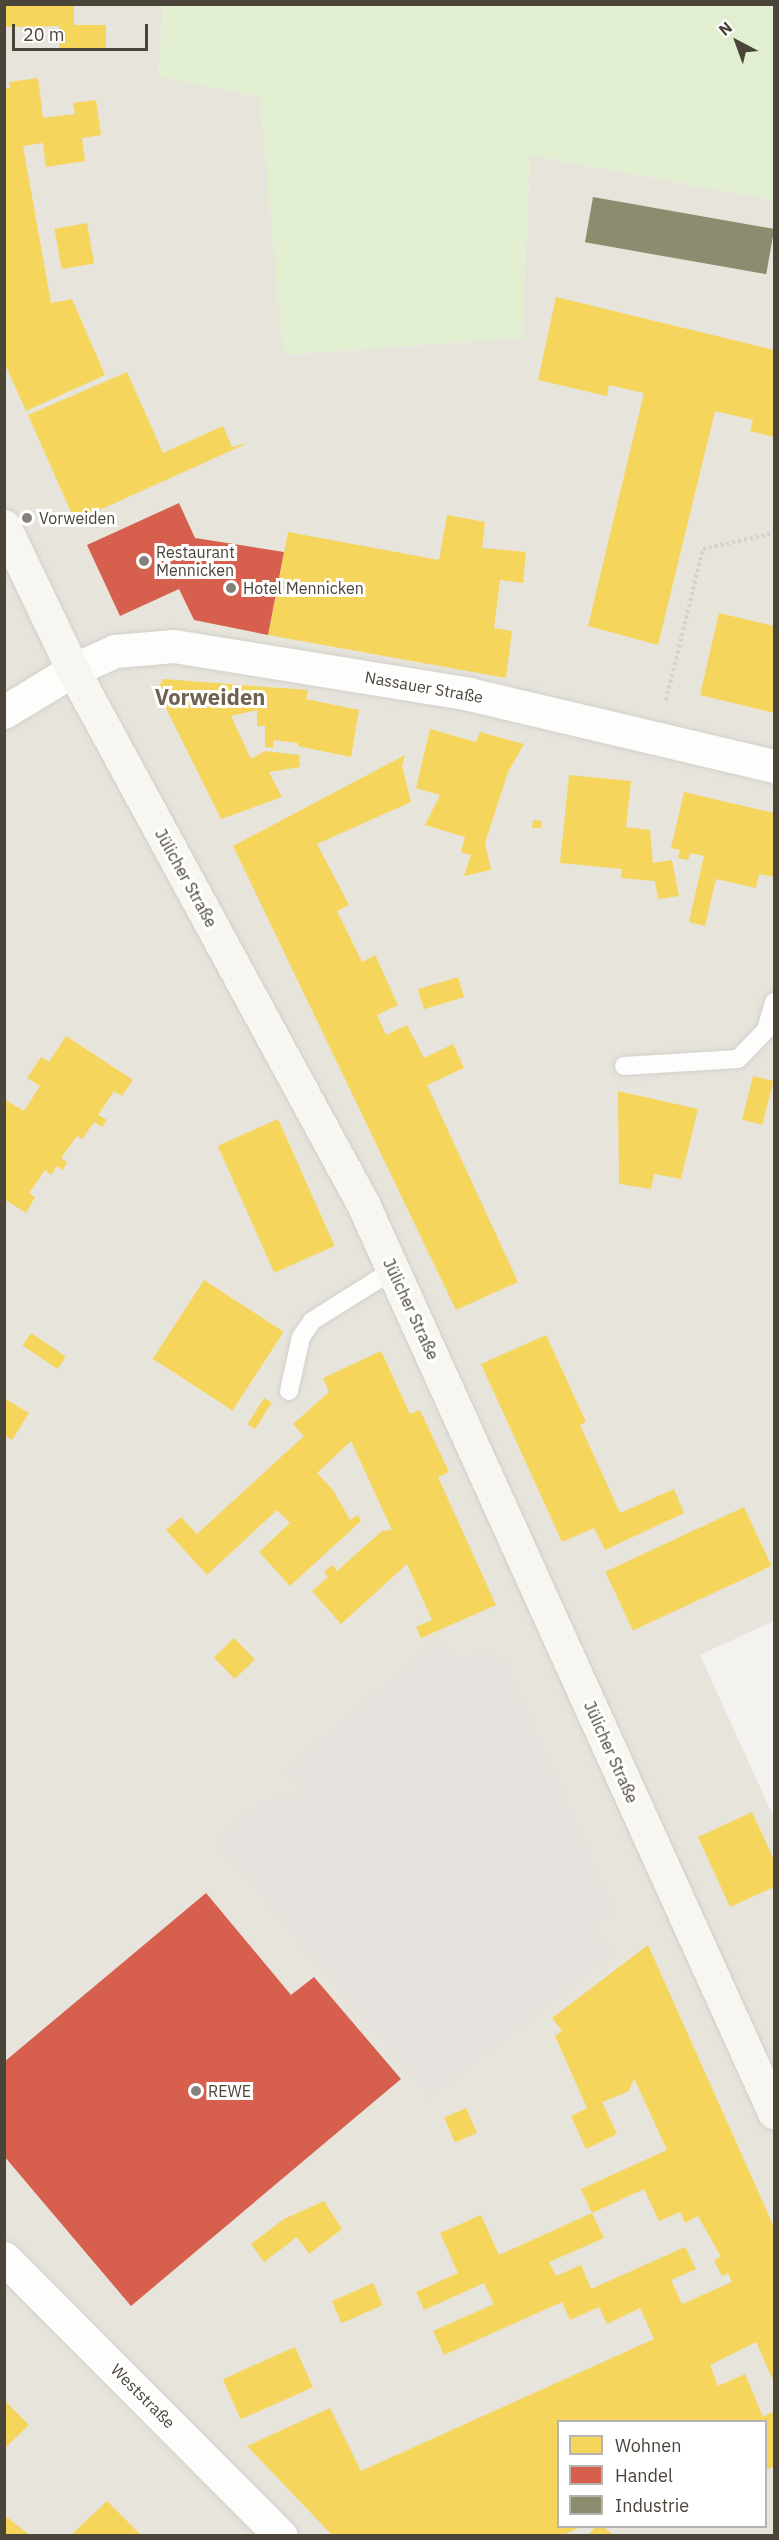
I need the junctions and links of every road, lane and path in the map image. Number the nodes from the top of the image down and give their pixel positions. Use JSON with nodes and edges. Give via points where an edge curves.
{"nodes":[{"id":1,"x":4,"y":526,"type":"edge"},
{"id":2,"x":774,"y":533,"type":"edge"},
{"id":3,"x":73,"y":670,"type":"junction"},
{"id":4,"x":4,"y":712,"type":"edge"},
{"id":5,"x":656,"y":738,"type":"junction"},
{"id":6,"x":774,"y":766,"type":"edge"},
{"id":7,"x":774,"y":1002,"type":"edge"},
{"id":8,"x":624,"y":1066,"type":"dead end"},
{"id":9,"x":393,"y":1270,"type":"junction"},
{"id":10,"x":289,"y":1391,"type":"dead end"},
{"id":11,"x":774,"y":2112,"type":"edge"},
{"id":12,"x":4,"y":2259,"type":"edge"},
{"id":13,"x":281,"y":2535,"type":"edge"}],
"edges":[{"from":1,"to":3,"type":"main road","name":"Jülicher Straße"},
{"from":2,"to":5,"type":"path","via":[[703,549]]},
{"from":3,"to":4,"type":"street","name":"Nassauer Straße"},
{"from":3,"to":5,"type":"street","name":"Nassauer Straße","via":[[115,651],[174,646],[469,694]]},
{"from":3,"to":9,"type":"main road","name":"Jülicher Straße","via":[[272,1032]]},
{"from":5,"to":6,"type":"street","name":"Nassauer Straße"},
{"from":7,"to":8,"type":"lane","via":[[766,1030],[738,1059]]},
{"from":9,"to":10,"type":"lane","via":[[312,1321],[301,1336]]},
{"from":9,"to":11,"type":"main road","name":"Jülicher Straße"},
{"from":12,"to":13,"type":"street","name":"Weststraße"}]}
